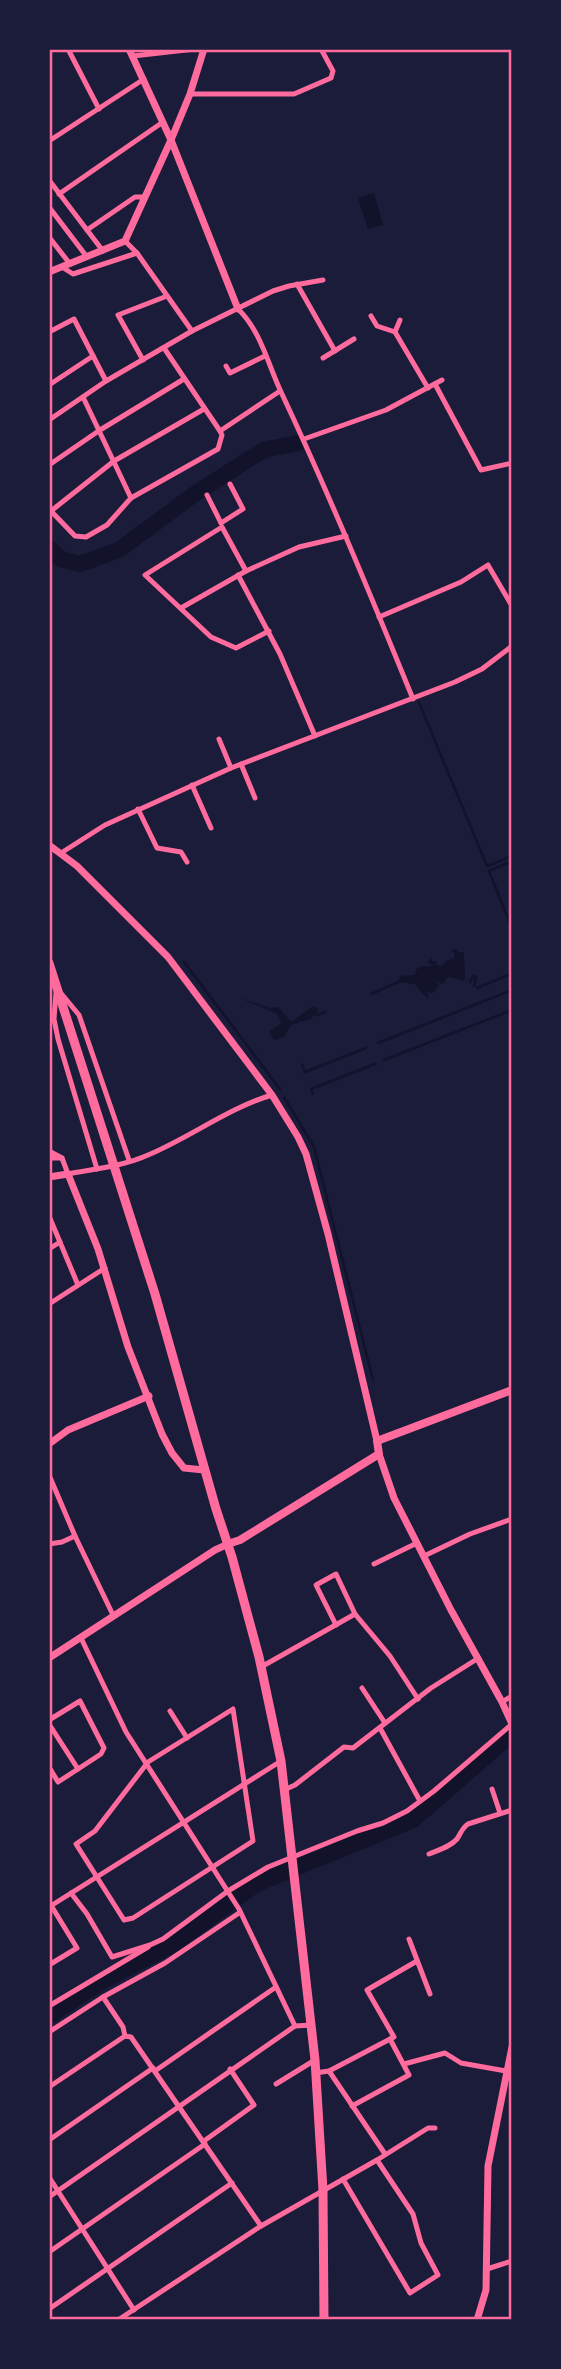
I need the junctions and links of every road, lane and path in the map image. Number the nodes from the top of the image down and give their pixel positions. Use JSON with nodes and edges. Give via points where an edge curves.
{"nodes":[{"id":1,"x":68,"y":49,"type":"edge"},
{"id":2,"x":195,"y":49,"type":"edge"},
{"id":3,"x":204,"y":49,"type":"edge"},
{"id":4,"x":321,"y":49,"type":"edge"},
{"id":5,"x":131,"y":53,"type":"edge"},
{"id":6,"x":144,"y":79,"type":"junction"},
{"id":7,"x":190,"y":94,"type":"junction"},
{"id":8,"x":99,"y":109,"type":"junction"},
{"id":9,"x":163,"y":122,"type":"junction"},
{"id":10,"x":171,"y":140,"type":"junction"},
{"id":11,"x":49,"y":141,"type":"edge"},
{"id":12,"x":49,"y":180,"type":"edge"},
{"id":13,"x":60,"y":194,"type":"junction"},
{"id":14,"x":145,"y":197,"type":"junction"},
{"id":15,"x":49,"y":207,"type":"edge"},
{"id":16,"x":87,"y":230,"type":"junction"},
{"id":17,"x":49,"y":237,"type":"edge"},
{"id":18,"x":125,"y":241,"type":"junction"},
{"id":19,"x":103,"y":251,"type":"junction"},
{"id":20,"x":137,"y":253,"type":"junction"},
{"id":21,"x":88,"y":257,"type":"junction"},
{"id":22,"x":70,"y":264,"type":"junction"},
{"id":23,"x":62,"y":267,"type":"junction"},
{"id":24,"x":49,"y":272,"type":"edge"},
{"id":25,"x":323,"y":280,"type":"dead end"},
{"id":26,"x":298,"y":284,"type":"junction"},
{"id":27,"x":167,"y":296,"type":"junction"},
{"id":28,"x":238,"y":309,"type":"junction"},
{"id":29,"x":371,"y":316,"type":"dead end"},
{"id":30,"x":400,"y":320,"type":"dead end"},
{"id":31,"x":192,"y":331,"type":"junction"},
{"id":32,"x":49,"y":332,"type":"edge"},
{"id":33,"x":395,"y":332,"type":"junction"},
{"id":34,"x":354,"y":339,"type":"dead end"},
{"id":35,"x":164,"y":348,"type":"junction"},
{"id":36,"x":335,"y":351,"type":"junction"},
{"id":37,"x":93,"y":356,"type":"junction"},
{"id":38,"x":265,"y":356,"type":"junction"},
{"id":39,"x":323,"y":358,"type":"dead end"},
{"id":40,"x":143,"y":360,"type":"junction"},
{"id":41,"x":226,"y":366,"type":"dead end"},
{"id":42,"x":184,"y":379,"type":"junction"},
{"id":43,"x":442,"y":380,"type":"dead end"},
{"id":44,"x":106,"y":381,"type":"junction"},
{"id":45,"x":435,"y":384,"type":"junction"},
{"id":46,"x":49,"y":385,"type":"edge"},
{"id":47,"x":428,"y":388,"type":"junction"},
{"id":48,"x":280,"y":391,"type":"junction"},
{"id":49,"x":83,"y":397,"type":"junction"},
{"id":50,"x":204,"y":409,"type":"junction"},
{"id":51,"x":49,"y":420,"type":"edge"},
{"id":52,"x":100,"y":430,"type":"junction"},
{"id":53,"x":220,"y":430,"type":"junction"},
{"id":54,"x":304,"y":439,"type":"junction"},
{"id":55,"x":114,"y":461,"type":"junction"},
{"id":56,"x":512,"y":463,"type":"edge"},
{"id":57,"x":49,"y":465,"type":"edge"},
{"id":58,"x":230,"y":484,"type":"dead end"},
{"id":59,"x":207,"y":495,"type":"dead end"},
{"id":60,"x":131,"y":498,"type":"junction"},
{"id":61,"x":50,"y":510,"type":"edge"},
{"id":62,"x":222,"y":525,"type":"junction"},
{"id":63,"x":346,"y":536,"type":"junction"},
{"id":64,"x":246,"y":571,"type":"junction"},
{"id":65,"x":238,"y":575,"type":"junction"},
{"id":66,"x":512,"y":606,"type":"edge"},
{"id":67,"x":181,"y":608,"type":"junction"},
{"id":68,"x":379,"y":617,"type":"junction"},
{"id":69,"x":269,"y":631,"type":"junction"},
{"id":70,"x":512,"y":646,"type":"edge"},
{"id":71,"x":413,"y":699,"type":"junction"},
{"id":72,"x":315,"y":736,"type":"junction"},
{"id":73,"x":219,"y":739,"type":"dead end"},
{"id":74,"x":241,"y":764,"type":"junction"},
{"id":75,"x":231,"y":768,"type":"junction"},
{"id":76,"x":192,"y":785,"type":"junction"},
{"id":77,"x":255,"y":798,"type":"dead end"},
{"id":78,"x":138,"y":809,"type":"junction"},
{"id":79,"x":211,"y":828,"type":"dead end"},
{"id":80,"x":49,"y":845,"type":"edge"},
{"id":81,"x":61,"y":853,"type":"junction"},
{"id":82,"x":187,"y":862,"type":"dead end"},
{"id":83,"x":49,"y":963,"type":"edge"},
{"id":84,"x":56,"y":986,"type":"junction"},
{"id":85,"x":272,"y":1096,"type":"junction"},
{"id":86,"x":49,"y":1151,"type":"edge"},
{"id":87,"x":49,"y":1158,"type":"edge"},
{"id":88,"x":62,"y":1158,"type":"junction"},
{"id":89,"x":130,"y":1160,"type":"junction"},
{"id":90,"x":97,"y":1169,"type":"junction"},
{"id":91,"x":68,"y":1174,"type":"junction"},
{"id":92,"x":49,"y":1177,"type":"edge"},
{"id":93,"x":49,"y":1216,"type":"edge"},
{"id":94,"x":60,"y":1242,"type":"junction"},
{"id":95,"x":49,"y":1249,"type":"edge"},
{"id":96,"x":105,"y":1268,"type":"junction"},
{"id":97,"x":78,"y":1285,"type":"junction"},
{"id":98,"x":49,"y":1304,"type":"edge"},
{"id":99,"x":512,"y":1390,"type":"edge"},
{"id":100,"x":149,"y":1396,"type":"junction"},
{"id":101,"x":377,"y":1441,"type":"junction"},
{"id":102,"x":49,"y":1444,"type":"edge"},
{"id":103,"x":379,"y":1454,"type":"junction"},
{"id":104,"x":204,"y":1469,"type":"junction"},
{"id":105,"x":49,"y":1475,"type":"edge"},
{"id":106,"x":512,"y":1518,"type":"edge"},
{"id":107,"x":75,"y":1536,"type":"junction"},
{"id":108,"x":49,"y":1544,"type":"edge"},
{"id":109,"x":228,"y":1544,"type":"junction"},
{"id":110,"x":417,"y":1544,"type":"junction"},
{"id":111,"x":424,"y":1556,"type":"junction"},
{"id":112,"x":374,"y":1564,"type":"dead end"},
{"id":113,"x":355,"y":1614,"type":"junction"},
{"id":114,"x":113,"y":1615,"type":"junction"},
{"id":115,"x":336,"y":1625,"type":"junction"},
{"id":116,"x":81,"y":1638,"type":"junction"},
{"id":117,"x":49,"y":1658,"type":"edge"},
{"id":118,"x":477,"y":1659,"type":"junction"},
{"id":119,"x":261,"y":1667,"type":"junction"},
{"id":120,"x":362,"y":1688,"type":"dead end"},
{"id":121,"x":512,"y":1696,"type":"edge"},
{"id":122,"x":418,"y":1699,"type":"junction"},
{"id":123,"x":502,"y":1702,"type":"junction"},
{"id":124,"x":170,"y":1710,"type":"dead end"},
{"id":125,"x":49,"y":1722,"type":"edge"},
{"id":126,"x":512,"y":1724,"type":"edge"},
{"id":127,"x":383,"y":1725,"type":"junction"},
{"id":128,"x":187,"y":1738,"type":"junction"},
{"id":129,"x":148,"y":1762,"type":"junction"},
{"id":130,"x":281,"y":1762,"type":"junction"},
{"id":131,"x":49,"y":1767,"type":"edge"},
{"id":132,"x":78,"y":1769,"type":"junction"},
{"id":133,"x":244,"y":1784,"type":"junction"},
{"id":134,"x":492,"y":1789,"type":"dead end"},
{"id":135,"x":284,"y":1790,"type":"junction"},
{"id":136,"x":420,"y":1801,"type":"junction"},
{"id":137,"x":512,"y":1810,"type":"edge"},
{"id":138,"x":500,"y":1814,"type":"junction"},
{"id":139,"x":185,"y":1822,"type":"junction"},
{"id":140,"x":429,"y":1854,"type":"dead end"},
{"id":141,"x":293,"y":1864,"type":"junction"},
{"id":142,"x":213,"y":1866,"type":"junction"},
{"id":143,"x":96,"y":1878,"type":"junction"},
{"id":144,"x":229,"y":1893,"type":"junction"},
{"id":145,"x":71,"y":1894,"type":"junction"},
{"id":146,"x":50,"y":1905,"type":"edge"},
{"id":147,"x":239,"y":1911,"type":"junction"},
{"id":148,"x":409,"y":1939,"type":"dead end"},
{"id":149,"x":150,"y":1945,"type":"junction"},
{"id":150,"x":417,"y":1961,"type":"junction"},
{"id":151,"x":49,"y":1965,"type":"edge"},
{"id":152,"x":276,"y":1987,"type":"junction"},
{"id":153,"x":430,"y":1994,"type":"dead end"},
{"id":154,"x":103,"y":1997,"type":"junction"},
{"id":155,"x":49,"y":2006,"type":"edge"},
{"id":156,"x":312,"y":2025,"type":"junction"},
{"id":157,"x":295,"y":2026,"type":"junction"},
{"id":158,"x":49,"y":2032,"type":"edge"},
{"id":159,"x":125,"y":2036,"type":"junction"},
{"id":160,"x":390,"y":2039,"type":"junction"},
{"id":161,"x":512,"y":2049,"type":"edge"},
{"id":162,"x":315,"y":2060,"type":"junction"},
{"id":163,"x":404,"y":2064,"type":"junction"},
{"id":164,"x":230,"y":2069,"type":"junction"},
{"id":165,"x":154,"y":2070,"type":"junction"},
{"id":166,"x":329,"y":2071,"type":"junction"},
{"id":167,"x":506,"y":2071,"type":"junction"},
{"id":168,"x":316,"y":2073,"type":"junction"},
{"id":169,"x":276,"y":2084,"type":"dead end"},
{"id":170,"x":49,"y":2087,"type":"edge"},
{"id":171,"x":178,"y":2105,"type":"junction"},
{"id":172,"x":352,"y":2106,"type":"junction"},
{"id":173,"x":435,"y":2128,"type":"dead end"},
{"id":174,"x":49,"y":2140,"type":"edge"},
{"id":175,"x":204,"y":2143,"type":"junction"},
{"id":176,"x":385,"y":2154,"type":"junction"},
{"id":177,"x":377,"y":2160,"type":"junction"},
{"id":178,"x":49,"y":2177,"type":"edge"},
{"id":179,"x":343,"y":2179,"type":"junction"},
{"id":180,"x":232,"y":2183,"type":"junction"},
{"id":181,"x":323,"y":2190,"type":"junction"},
{"id":182,"x":58,"y":2191,"type":"junction"},
{"id":183,"x":49,"y":2197,"type":"edge"},
{"id":184,"x":261,"y":2226,"type":"junction"},
{"id":185,"x":82,"y":2229,"type":"junction"},
{"id":186,"x":49,"y":2252,"type":"edge"},
{"id":187,"x":512,"y":2261,"type":"edge"},
{"id":188,"x":108,"y":2269,"type":"junction"},
{"id":189,"x":487,"y":2269,"type":"junction"},
{"id":190,"x":49,"y":2309,"type":"edge"},
{"id":191,"x":134,"y":2310,"type":"junction"},
{"id":192,"x":118,"y":2320,"type":"edge"},
{"id":193,"x":324,"y":2320,"type":"edge"},
{"id":194,"x":477,"y":2320,"type":"edge"}],
"edges":[{"from":1,"to":8,"type":"street"},
{"from":2,"to":5,"type":"street"},
{"from":3,"to":7,"type":"street"},
{"from":4,"to":7,"type":"street","via":[[333,71],[331,78],[304,91]]},
{"from":5,"to":6,"type":"street"},
{"from":6,"to":8,"type":"street"},
{"from":6,"to":9,"type":"street"},
{"from":7,"to":10,"type":"street"},
{"from":8,"to":11,"type":"street"},
{"from":9,"to":10,"type":"street"},
{"from":9,"to":13,"type":"street"},
{"from":10,"to":14,"type":"street"},
{"from":10,"to":28,"type":"street"},
{"from":12,"to":13,"type":"street"},
{"from":13,"to":16,"type":"street"},
{"from":14,"to":16,"type":"street","via":[[135,197]]},
{"from":14,"to":18,"type":"street"},
{"from":15,"to":21,"type":"street"},
{"from":16,"to":19,"type":"street"},
{"from":17,"to":22,"type":"street"},
{"from":18,"to":19,"type":"street"},
{"from":18,"to":20,"type":"street"},
{"from":19,"to":21,"type":"street"},
{"from":20,"to":23,"type":"street","via":[[73,274]]},
{"from":20,"to":27,"type":"street"},
{"from":21,"to":22,"type":"street"},
{"from":22,"to":23,"type":"street"},
{"from":23,"to":24,"type":"street"},
{"from":25,"to":26,"type":"street"},
{"from":26,"to":28,"type":"street"},
{"from":26,"to":36,"type":"street"},
{"from":27,"to":31,"type":"street"},
{"from":27,"to":40,"type":"street","via":[[118,315]]},
{"from":28,"to":31,"type":"street"},
{"from":28,"to":38,"type":"street","via":[[251,321]]},
{"from":29,"to":33,"type":"street","via":[[377,326]]},
{"from":30,"to":33,"type":"street"},
{"from":31,"to":35,"type":"street"},
{"from":32,"to":37,"type":"street","via":[[74,319]]},
{"from":33,"to":47,"type":"street"},
{"from":34,"to":36,"type":"street"},
{"from":35,"to":40,"type":"street"},
{"from":35,"to":42,"type":"street"},
{"from":36,"to":39,"type":"street"},
{"from":37,"to":44,"type":"street"},
{"from":37,"to":46,"type":"street"},
{"from":38,"to":41,"type":"street","via":[[230,373]]},
{"from":38,"to":48,"type":"street"},
{"from":40,"to":44,"type":"street"},
{"from":42,"to":50,"type":"street"},
{"from":42,"to":52,"type":"street"},
{"from":43,"to":45,"type":"street"},
{"from":44,"to":49,"type":"street"},
{"from":45,"to":47,"type":"street"},
{"from":45,"to":56,"type":"street","via":[[481,470]]},
{"from":47,"to":54,"type":"street","via":[[386,410]]},
{"from":48,"to":53,"type":"street"},
{"from":48,"to":54,"type":"street"},
{"from":49,"to":51,"type":"street"},
{"from":49,"to":52,"type":"street"},
{"from":50,"to":53,"type":"street"},
{"from":50,"to":55,"type":"street"},
{"from":52,"to":55,"type":"street"},
{"from":52,"to":57,"type":"street"},
{"from":53,"to":60,"type":"street","via":[[218,449]]},
{"from":54,"to":63,"type":"street"},
{"from":55,"to":60,"type":"street"},
{"from":55,"to":61,"type":"street"},
{"from":58,"to":62,"type":"street","via":[[243,509]]},
{"from":59,"to":62,"type":"street"},
{"from":60,"to":61,"type":"street","via":[[107,525],[86,537],[75,536]]},
{"from":62,"to":64,"type":"street"},
{"from":62,"to":67,"type":"street","via":[[145,575]]},
{"from":63,"to":64,"type":"street","via":[[299,547]]},
{"from":63,"to":68,"type":"street"},
{"from":64,"to":65,"type":"street"},
{"from":65,"to":67,"type":"street"},
{"from":65,"to":69,"type":"street"},
{"from":66,"to":68,"type":"street","via":[[488,565],[461,582]]},
{"from":67,"to":69,"type":"street","via":[[211,638],[236,648]]},
{"from":68,"to":71,"type":"street"},
{"from":69,"to":72,"type":"street"},
{"from":70,"to":71,"type":"street","via":[[482,669]]},
{"from":71,"to":72,"type":"street"},
{"from":72,"to":74,"type":"street"},
{"from":73,"to":75,"type":"street"},
{"from":74,"to":75,"type":"street"},
{"from":74,"to":77,"type":"street"},
{"from":75,"to":76,"type":"street"},
{"from":76,"to":78,"type":"street"},
{"from":76,"to":79,"type":"street"},
{"from":78,"to":81,"type":"street"},
{"from":78,"to":82,"type":"street","via":[[157,848],[181,852]]},
{"from":80,"to":81,"type":"street"},
{"from":81,"to":85,"type":"street","via":[[168,957]]},
{"from":83,"to":84,"type":"main road"},
{"from":84,"to":89,"type":"street","via":[[79,1015]]},
{"from":84,"to":90,"type":"street","via":[[58,1039]]},
{"from":84,"to":104,"type":"main road","via":[[155,1294]]},
{"from":85,"to":89,"type":"street"},
{"from":85,"to":101,"type":"street","via":[[306,1154]]},
{"from":86,"to":88,"type":"street"},
{"from":87,"to":88,"type":"street"},
{"from":88,"to":91,"type":"street"},
{"from":89,"to":90,"type":"street"},
{"from":90,"to":91,"type":"street"},
{"from":91,"to":92,"type":"street"},
{"from":91,"to":96,"type":"street"},
{"from":93,"to":94,"type":"street"},
{"from":94,"to":95,"type":"street"},
{"from":94,"to":97,"type":"street"},
{"from":96,"to":97,"type":"street"},
{"from":96,"to":100,"type":"street","via":[[128,1347]]},
{"from":97,"to":98,"type":"street"},
{"from":99,"to":101,"type":"main road"},
{"from":100,"to":102,"type":"street","via":[[68,1430]]},
{"from":100,"to":104,"type":"street","via":[[172,1453],[184,1468]]},
{"from":101,"to":103,"type":"main road"},
{"from":103,"to":109,"type":"main road"},
{"from":103,"to":110,"type":"street"},
{"from":104,"to":109,"type":"main road"},
{"from":105,"to":107,"type":"street"},
{"from":106,"to":111,"type":"street"},
{"from":107,"to":108,"type":"street"},
{"from":107,"to":114,"type":"street"},
{"from":109,"to":114,"type":"street"},
{"from":109,"to":119,"type":"main road"},
{"from":110,"to":111,"type":"street"},
{"from":110,"to":112,"type":"street"},
{"from":111,"to":118,"type":"street"},
{"from":113,"to":115,"type":"street"},
{"from":113,"to":115,"type":"street","via":[[335,1574],[316,1585]]},
{"from":113,"to":122,"type":"street"},
{"from":114,"to":116,"type":"street"},
{"from":115,"to":119,"type":"street"},
{"from":116,"to":117,"type":"street"},
{"from":116,"to":129,"type":"street","via":[[126,1732]]},
{"from":118,"to":122,"type":"street"},
{"from":118,"to":123,"type":"street"},
{"from":119,"to":130,"type":"main road"},
{"from":120,"to":127,"type":"street"},
{"from":121,"to":123,"type":"street"},
{"from":122,"to":127,"type":"street"},
{"from":123,"to":126,"type":"street"},
{"from":124,"to":128,"type":"street"},
{"from":125,"to":132,"type":"street"},
{"from":125,"to":132,"type":"street","via":[[80,1702],[104,1748]]},
{"from":126,"to":136,"type":"street"},
{"from":127,"to":135,"type":"street"},
{"from":127,"to":136,"type":"street"},
{"from":128,"to":129,"type":"street"},
{"from":128,"to":133,"type":"street","via":[[233,1709]]},
{"from":129,"to":139,"type":"street"},
{"from":129,"to":143,"type":"street","via":[[95,1831],[76,1844]]},
{"from":130,"to":133,"type":"street"},
{"from":130,"to":135,"type":"main road"},
{"from":131,"to":132,"type":"street","via":[[58,1782]]},
{"from":133,"to":139,"type":"street"},
{"from":133,"to":142,"type":"street","via":[[253,1841]]},
{"from":134,"to":138,"type":"street"},
{"from":135,"to":141,"type":"main road"},
{"from":136,"to":141,"type":"street"},
{"from":137,"to":138,"type":"street"},
{"from":138,"to":140,"type":"street","via":[[468,1824],[445,1848]]},
{"from":139,"to":142,"type":"street"},
{"from":139,"to":143,"type":"street"},
{"from":141,"to":144,"type":"street","via":[[268,1867]]},
{"from":141,"to":156,"type":"main road"},
{"from":142,"to":143,"type":"street","via":[[124,1920]]},
{"from":142,"to":144,"type":"street"},
{"from":143,"to":145,"type":"street"},
{"from":144,"to":147,"type":"street"},
{"from":144,"to":149,"type":"street"},
{"from":145,"to":146,"type":"street"},
{"from":145,"to":149,"type":"street","via":[[112,1957]]},
{"from":146,"to":151,"type":"street","via":[[77,1948]]},
{"from":147,"to":152,"type":"street"},
{"from":147,"to":154,"type":"street","via":[[165,1963]]},
{"from":148,"to":150,"type":"street"},
{"from":149,"to":155,"type":"street"},
{"from":150,"to":153,"type":"street"},
{"from":150,"to":160,"type":"street","via":[[366,1990],[394,2038]]},
{"from":152,"to":157,"type":"street"},
{"from":152,"to":165,"type":"street"},
{"from":154,"to":158,"type":"street"},
{"from":154,"to":159,"type":"street"},
{"from":156,"to":157,"type":"street"},
{"from":156,"to":162,"type":"main road"},
{"from":157,"to":164,"type":"street"},
{"from":159,"to":165,"type":"street","via":[[131,2037]]},
{"from":159,"to":170,"type":"street"},
{"from":160,"to":163,"type":"street"},
{"from":160,"to":166,"type":"street"},
{"from":161,"to":167,"type":"street"},
{"from":162,"to":168,"type":"main road"},
{"from":162,"to":169,"type":"street"},
{"from":163,"to":167,"type":"street","via":[[445,2053],[465,2065]]},
{"from":163,"to":172,"type":"street","via":[[408,2075]]},
{"from":164,"to":171,"type":"street"},
{"from":164,"to":175,"type":"street","via":[[254,2105]]},
{"from":165,"to":171,"type":"street"},
{"from":165,"to":174,"type":"street"},
{"from":166,"to":168,"type":"street"},
{"from":166,"to":172,"type":"street"},
{"from":167,"to":189,"type":"street","via":[[488,2166]]},
{"from":168,"to":181,"type":"main road"},
{"from":171,"to":175,"type":"street"},
{"from":171,"to":182,"type":"street"},
{"from":172,"to":176,"type":"street"},
{"from":173,"to":176,"type":"street","via":[[428,2127]]},
{"from":175,"to":180,"type":"street"},
{"from":175,"to":185,"type":"street"},
{"from":176,"to":177,"type":"street"},
{"from":177,"to":179,"type":"street"},
{"from":177,"to":179,"type":"street","via":[[412,2214],[438,2275],[410,2293]]},
{"from":178,"to":182,"type":"street"},
{"from":179,"to":181,"type":"street"},
{"from":180,"to":184,"type":"street"},
{"from":180,"to":188,"type":"street"},
{"from":181,"to":184,"type":"street"},
{"from":181,"to":193,"type":"main road"},
{"from":182,"to":183,"type":"street"},
{"from":182,"to":185,"type":"street"},
{"from":184,"to":191,"type":"street"},
{"from":185,"to":186,"type":"street"},
{"from":185,"to":188,"type":"street"},
{"from":187,"to":189,"type":"street"},
{"from":188,"to":190,"type":"street"},
{"from":188,"to":191,"type":"street"},
{"from":189,"to":194,"type":"street"},
{"from":191,"to":192,"type":"street"}]}
